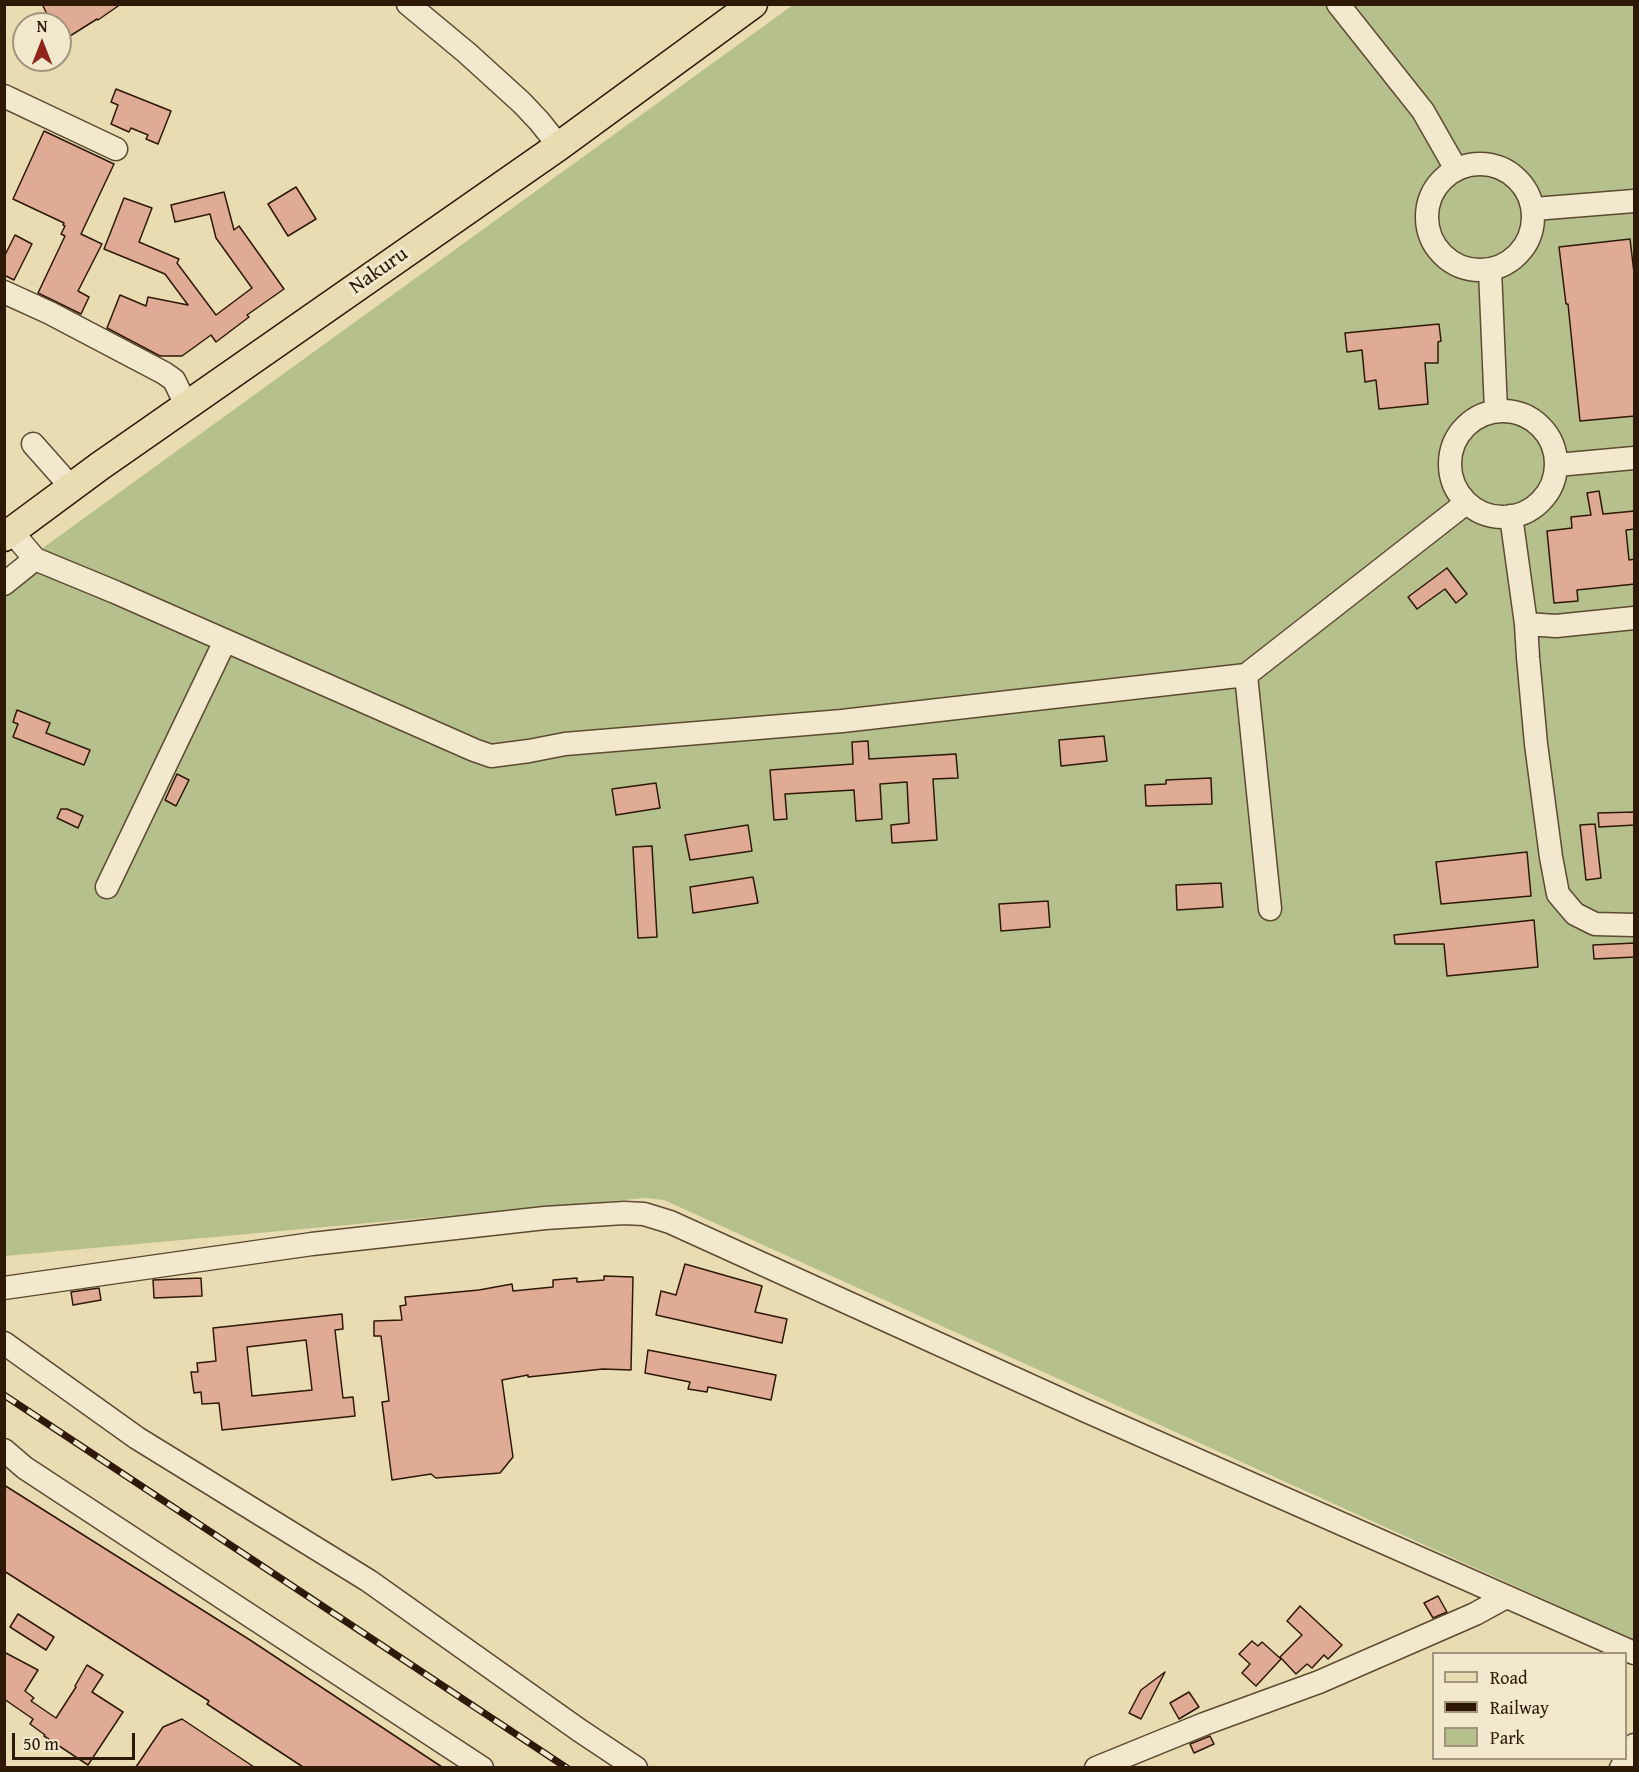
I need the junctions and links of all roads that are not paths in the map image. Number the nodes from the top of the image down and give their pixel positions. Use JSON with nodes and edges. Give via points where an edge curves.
{"nodes":[{"id":1,"x":408,"y":4,"type":"edge"},
{"id":2,"x":753,"y":4,"type":"edge"},
{"id":3,"x":1338,"y":4,"type":"edge"},
{"id":4,"x":4,"y":96,"type":"edge"},
{"id":5,"x":559,"y":146,"type":"junction"},
{"id":6,"x":116,"y":149,"type":"dead end"},
{"id":7,"x":1456,"y":169,"type":"junction"},
{"id":8,"x":1635,"y":201,"type":"edge"},
{"id":9,"x":1533,"y":209,"type":"junction"},
{"id":10,"x":1490,"y":270,"type":"junction"},
{"id":11,"x":4,"y":292,"type":"edge"},
{"id":12,"x":186,"y":405,"type":"junction"},
{"id":13,"x":1496,"y":410,"type":"junction"},
{"id":14,"x":33,"y":444,"type":"dead end"},
{"id":15,"x":1635,"y":458,"type":"edge"},
{"id":16,"x":1557,"y":465,"type":"junction"},
{"id":17,"x":72,"y":488,"type":"junction"},
{"id":18,"x":1466,"y":503,"type":"junction"},
{"id":19,"x":1511,"y":516,"type":"junction"},
{"id":20,"x":8,"y":535,"type":"edge"},
{"id":21,"x":34,"y":559,"type":"junction"},
{"id":22,"x":4,"y":584,"type":"edge"},
{"id":23,"x":1635,"y":618,"type":"edge"},
{"id":24,"x":1526,"y":624,"type":"junction"},
{"id":25,"x":225,"y":641,"type":"junction"},
{"id":26,"x":1246,"y":675,"type":"junction"},
{"id":27,"x":107,"y":887,"type":"dead end"},
{"id":28,"x":1270,"y":909,"type":"dead end"},
{"id":29,"x":1635,"y":925,"type":"edge"},
{"id":30,"x":4,"y":1288,"type":"edge"},
{"id":31,"x":4,"y":1343,"type":"edge"},
{"id":32,"x":4,"y":1450,"type":"edge"},
{"id":33,"x":1506,"y":1597,"type":"junction"},
{"id":34,"x":1635,"y":1653,"type":"edge"},
{"id":35,"x":482,"y":1767,"type":"edge"},
{"id":36,"x":636,"y":1767,"type":"edge"},
{"id":37,"x":1096,"y":1767,"type":"edge"}],
"edges":[{"from":1,"to":5,"type":"street","via":[[522,103]]},
{"from":2,"to":5,"type":"main road","name":"Nakuru"},
{"from":3,"to":7,"type":"street","via":[[1423,111]]},
{"from":4,"to":6,"type":"street"},
{"from":5,"to":12,"type":"main road","name":"Nakuru"},
{"from":7,"to":9,"type":"street","via":[[1472,164],[1505,169],[1524,186]]},
{"from":7,"to":10,"type":"street","via":[[1432,193],[1426,209],[1426,226],[1432,242],[1456,265]]},
{"from":8,"to":9,"type":"street"},
{"from":9,"to":10,"type":"street","via":[[1533,225],[1519,254]]},
{"from":10,"to":13,"type":"street"},
{"from":11,"to":12,"type":"street","via":[[164,373],[174,380]]},
{"from":12,"to":17,"type":"main road","name":"Nakuru"},
{"from":13,"to":16,"type":"street","via":[[1526,415],[1539,424],[1549,436]]},
{"from":13,"to":18,"type":"street","via":[[1465,425],[1449,456],[1455,489]]},
{"from":14,"to":17,"type":"street"},
{"from":15,"to":16,"type":"street"},
{"from":16,"to":19,"type":"street","via":[[1545,498],[1532,509]]},
{"from":17,"to":20,"type":"main road","name":"Nakuru"},
{"from":18,"to":19,"type":"street","via":[[1481,513]]},
{"from":18,"to":26,"type":"street"},
{"from":19,"to":24,"type":"street"},
{"from":20,"to":21,"type":"street"},
{"from":21,"to":22,"type":"street"},
{"from":21,"to":25,"type":"street"},
{"from":23,"to":24,"type":"street","via":[[1556,626]]},
{"from":24,"to":29,"type":"street","via":[[1536,744],[1558,894],[1575,914],[1595,924]]},
{"from":25,"to":26,"type":"street","via":[[491,756],[565,744],[842,722]]},
{"from":25,"to":27,"type":"street"},
{"from":26,"to":28,"type":"street"},
{"from":30,"to":33,"type":"street","via":[[394,1234],[545,1218],[644,1214],[670,1222]]},
{"from":31,"to":36,"type":"street","via":[[136,1438],[369,1581]]},
{"from":32,"to":35,"type":"street","via":[[25,1468]]},
{"from":33,"to":34,"type":"street"},
{"from":33,"to":37,"type":"street","via":[[1319,1682]]}]}
